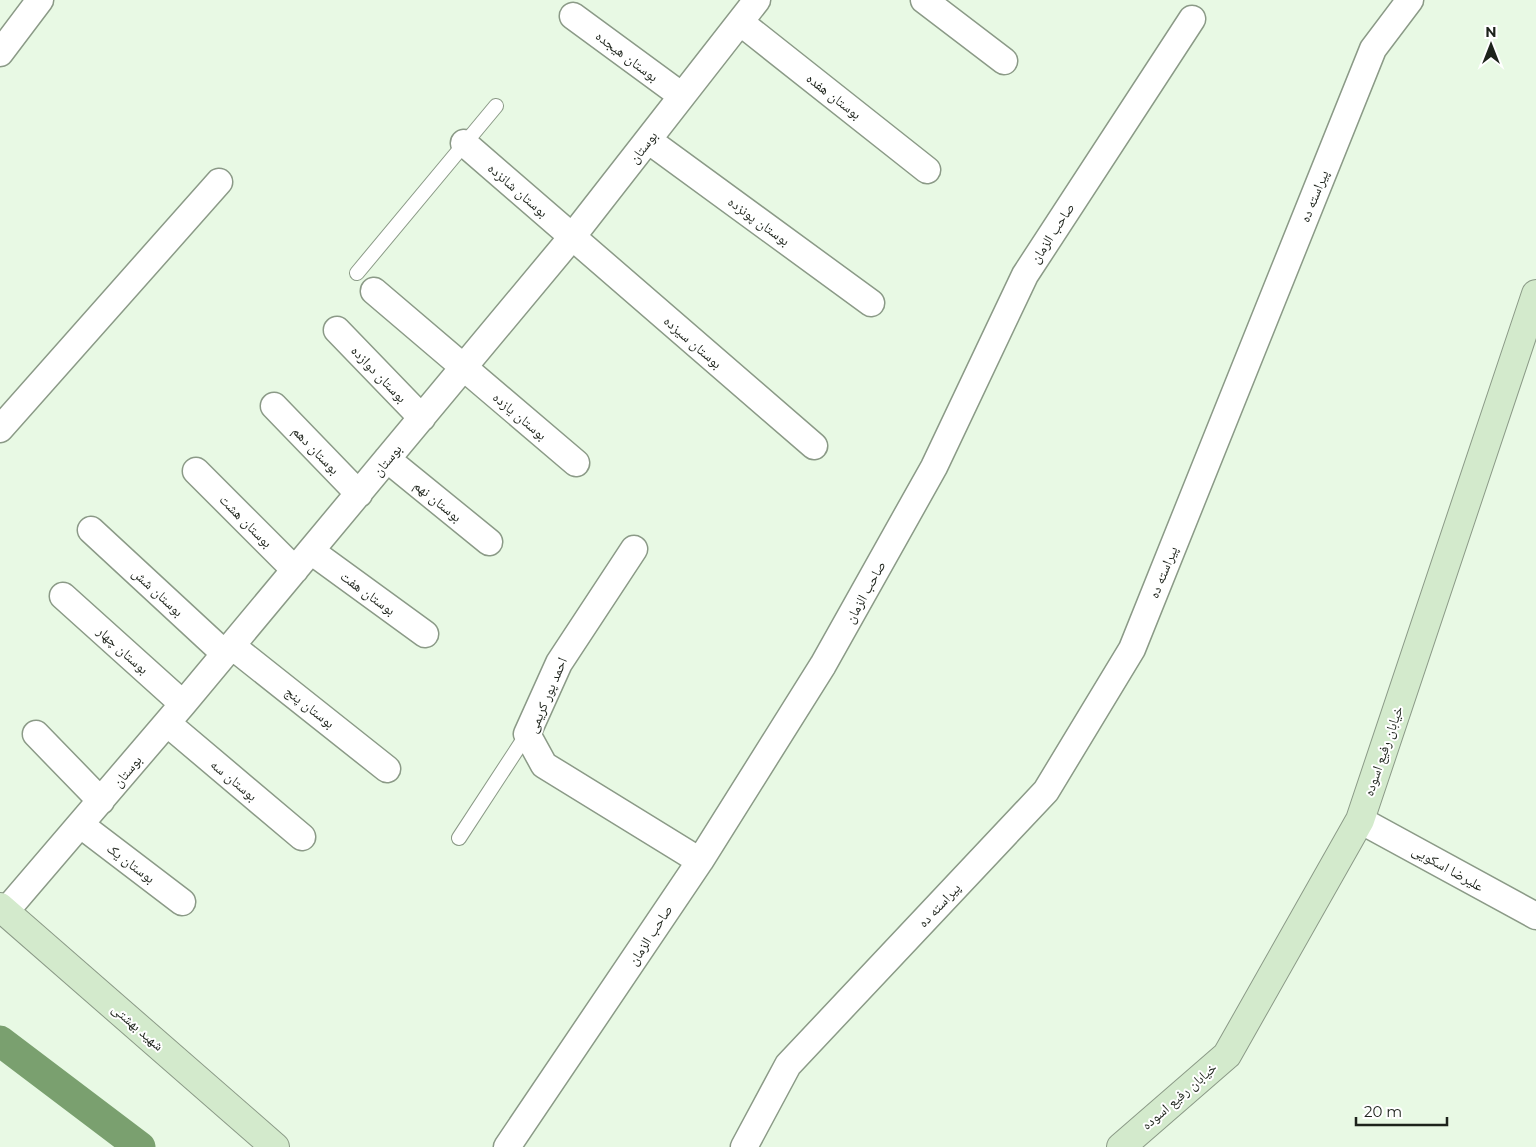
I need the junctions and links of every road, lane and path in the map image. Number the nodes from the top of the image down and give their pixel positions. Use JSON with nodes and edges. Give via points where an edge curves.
{"nodes":[{"id":1,"x":40,"y":0,"type":"edge"},
{"id":2,"x":757,"y":0,"type":"edge"},
{"id":3,"x":924,"y":0,"type":"edge"},
{"id":4,"x":1410,"y":0,"type":"edge"},
{"id":5,"x":573,"y":16,"type":"dead end"},
{"id":6,"x":1192,"y":19,"type":"dead end"},
{"id":7,"x":740,"y":22,"type":"junction"},
{"id":8,"x":0,"y":53,"type":"edge"},
{"id":9,"x":1004,"y":61,"type":"dead end"},
{"id":10,"x":682,"y":96,"type":"junction"},
{"id":11,"x":496,"y":106,"type":"dead end"},
{"id":12,"x":648,"y":140,"type":"junction"},
{"id":13,"x":464,"y":143,"type":"junction"},
{"id":14,"x":927,"y":170,"type":"dead end"},
{"id":15,"x":219,"y":182,"type":"dead end"},
{"id":16,"x":572,"y":237,"type":"junction"},
{"id":17,"x":357,"y":273,"type":"dead end"},
{"id":18,"x":374,"y":291,"type":"dead end"},
{"id":19,"x":1536,"y":294,"type":"edge"},
{"id":20,"x":871,"y":303,"type":"dead end"},
{"id":21,"x":336,"y":330,"type":"dead end"},
{"id":22,"x":463,"y":368,"type":"junction"},
{"id":23,"x":274,"y":406,"type":"dead end"},
{"id":24,"x":422,"y":418,"type":"junction"},
{"id":25,"x":0,"y":429,"type":"edge"},
{"id":26,"x":814,"y":446,"type":"dead end"},
{"id":27,"x":387,"y":459,"type":"junction"},
{"id":28,"x":576,"y":463,"type":"dead end"},
{"id":29,"x":196,"y":471,"type":"dead end"},
{"id":30,"x":359,"y":494,"type":"junction"},
{"id":31,"x":91,"y":530,"type":"dead end"},
{"id":32,"x":489,"y":542,"type":"dead end"},
{"id":33,"x":634,"y":549,"type":"dead end"},
{"id":34,"x":303,"y":561,"type":"junction"},
{"id":35,"x":63,"y":596,"type":"dead end"},
{"id":36,"x":424,"y":634,"type":"dead end"},
{"id":37,"x":229,"y":650,"type":"junction"},
{"id":38,"x":175,"y":714,"type":"junction"},
{"id":39,"x":36,"y":734,"type":"dead end"},
{"id":40,"x":527,"y":734,"type":"junction"},
{"id":41,"x":387,"y":769,"type":"dead end"},
{"id":42,"x":101,"y":801,"type":"junction"},
{"id":43,"x":1360,"y":820,"type":"junction"},
{"id":44,"x":80,"y":825,"type":"junction"},
{"id":45,"x":302,"y":838,"type":"dead end"},
{"id":46,"x":459,"y":838,"type":"dead end"},
{"id":47,"x":700,"y":861,"type":"junction"},
{"id":48,"x":182,"y":902,"type":"dead end"},
{"id":49,"x":3,"y":910,"type":"edge"},
{"id":50,"x":1536,"y":916,"type":"edge"},
{"id":51,"x":276,"y":1147,"type":"edge"},
{"id":52,"x":507,"y":1147,"type":"edge"},
{"id":53,"x":744,"y":1147,"type":"edge"},
{"id":54,"x":1121,"y":1147,"type":"edge"}],
"edges":[{"from":1,"to":8,"type":"street"},
{"from":2,"to":7,"type":"street","name":"بوستان"},
{"from":3,"to":9,"type":"street"},
{"from":4,"to":53,"type":"street","name":"پیراسته ده","via":[[1373,50],[1132,649],[1046,790],[788,1065]]},
{"from":5,"to":10,"type":"street","name":"بوستان هیجده"},
{"from":6,"to":47,"type":"street","name":"صاحب الزمان","via":[[1024,275],[934,468],[824,665]]},
{"from":7,"to":10,"type":"street","name":"بوستان"},
{"from":7,"to":14,"type":"street","name":"بوستان هفده"},
{"from":10,"to":12,"type":"street","name":"بوستان"},
{"from":11,"to":13,"type":"lane"},
{"from":12,"to":16,"type":"street","name":"بوستان"},
{"from":12,"to":20,"type":"street","name":"بوستان پونزده"},
{"from":13,"to":16,"type":"street","name":"بوستان شانزده"},
{"from":13,"to":17,"type":"lane"},
{"from":15,"to":25,"type":"street"},
{"from":16,"to":22,"type":"street","name":"بوستان"},
{"from":16,"to":26,"type":"street","name":"بوستان سیزده"},
{"from":18,"to":22,"type":"street","name":"بوستان یازده"},
{"from":19,"to":43,"type":"street","name":"خیابان رفیع اسوده"},
{"from":21,"to":24,"type":"street","name":"بوستان دوازده"},
{"from":22,"to":24,"type":"street","name":"بوستان"},
{"from":22,"to":28,"type":"street","name":"بوستان یازده"},
{"from":23,"to":30,"type":"street","name":"بوستان دهم"},
{"from":24,"to":27,"type":"street","name":"بوستان"},
{"from":27,"to":30,"type":"street","name":"بوستان"},
{"from":27,"to":32,"type":"street","name":"بوستان نهم"},
{"from":29,"to":34,"type":"street","name":"بوستان هشت"},
{"from":30,"to":34,"type":"street","name":"بوستان"},
{"from":31,"to":37,"type":"street","name":"بوستان شش"},
{"from":33,"to":40,"type":"street","name":"احمد پور کریمی","via":[[559,663]]},
{"from":34,"to":36,"type":"street","name":"بوستان هفت"},
{"from":34,"to":37,"type":"street","name":"بوستان"},
{"from":35,"to":38,"type":"street","name":"بوستان چهار"},
{"from":37,"to":38,"type":"street","name":"بوستان"},
{"from":37,"to":41,"type":"street","name":"بوستان پنج"},
{"from":38,"to":42,"type":"street","name":"بوستان"},
{"from":38,"to":45,"type":"street","name":"بوستان سه"},
{"from":39,"to":42,"type":"street"},
{"from":40,"to":46,"type":"lane"},
{"from":40,"to":47,"type":"street","name":"احمد پور کریمی","via":[[544,765]]},
{"from":42,"to":44,"type":"street","name":"بوستان"},
{"from":43,"to":50,"type":"street","name":"علیرضا اسکویی"},
{"from":43,"to":54,"type":"street","name":"خیابان رفیع اسوده","via":[[1227,1054]]},
{"from":44,"to":48,"type":"street","name":"بوستان یک"},
{"from":44,"to":49,"type":"street","name":"بوستان"},
{"from":47,"to":52,"type":"street","name":"صاحب الزمان"},
{"from":49,"to":51,"type":"street","name":"شهید بهشتی"}]}
